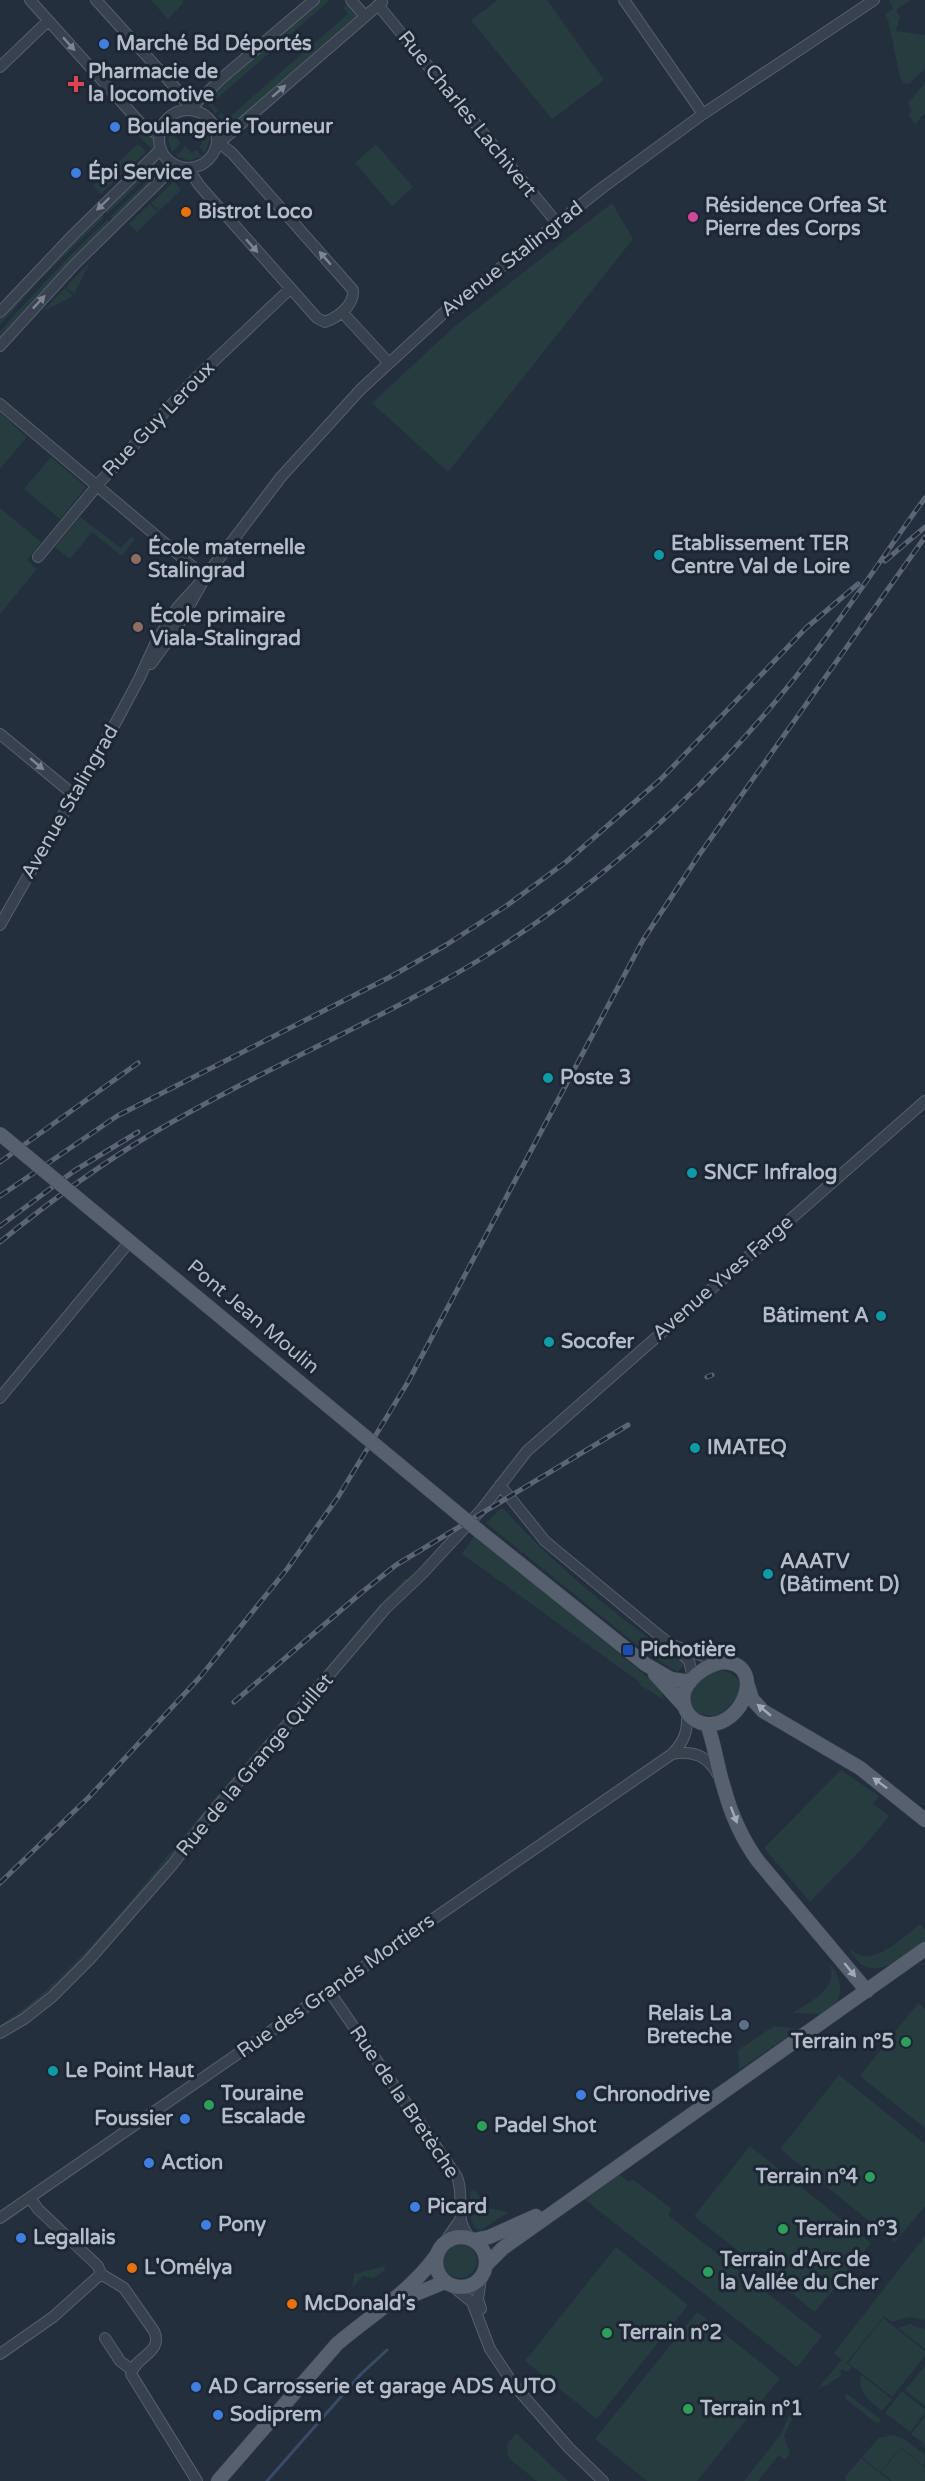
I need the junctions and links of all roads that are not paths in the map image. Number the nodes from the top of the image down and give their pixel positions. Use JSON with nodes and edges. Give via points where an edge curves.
{"nodes":[{"id":1,"x":30,"y":0,"type":"edge"},
{"id":2,"x":96,"y":0,"type":"edge"},
{"id":3,"x":314,"y":0,"type":"edge"},
{"id":4,"x":351,"y":0,"type":"edge"},
{"id":5,"x":624,"y":0,"type":"edge"},
{"id":6,"x":381,"y":2,"type":"edge"},
{"id":7,"x":869,"y":2,"type":"edge"},
{"id":8,"x":364,"y":16,"type":"junction"},
{"id":9,"x":48,"y":21,"type":"junction"},
{"id":10,"x":0,"y":67,"type":"edge"},
{"id":11,"x":190,"y":109,"type":"junction"},
{"id":12,"x":704,"y":114,"type":"junction"},
{"id":13,"x":159,"y":135,"type":"junction"},
{"id":14,"x":219,"y":143,"type":"junction"},
{"id":15,"x":161,"y":149,"type":"junction"},
{"id":16,"x":176,"y":165,"type":"junction"},
{"id":17,"x":188,"y":168,"type":"junction"},
{"id":18,"x":556,"y":224,"type":"junction"},
{"id":19,"x":290,"y":289,"type":"junction"},
{"id":20,"x":0,"y":312,"type":"edge"},
{"id":21,"x":342,"y":312,"type":"junction"},
{"id":22,"x":0,"y":346,"type":"edge"},
{"id":23,"x":388,"y":362,"type":"junction"},
{"id":24,"x":0,"y":404,"type":"edge"},
{"id":25,"x":96,"y":486,"type":"junction"},
{"id":26,"x":38,"y":557,"type":"dead end"},
{"id":27,"x":205,"y":578,"type":"junction"},
{"id":28,"x":0,"y":734,"type":"edge"},
{"id":29,"x":74,"y":795,"type":"junction"},
{"id":30,"x":0,"y":925,"type":"edge"},
{"id":31,"x":925,"y":1101,"type":"edge"},
{"id":32,"x":0,"y":1134,"type":"edge"},
{"id":33,"x":130,"y":1241,"type":"junction"},
{"id":34,"x":0,"y":1398,"type":"edge"},
{"id":35,"x":500,"y":1485,"type":"junction"},
{"id":36,"x":672,"y":1645,"type":"junction"},
{"id":37,"x":721,"y":1662,"type":"junction"},
{"id":38,"x":645,"y":1664,"type":"junction"},
{"id":39,"x":692,"y":1680,"type":"junction"},
{"id":40,"x":748,"y":1686,"type":"junction"},
{"id":41,"x":686,"y":1709,"type":"junction"},
{"id":42,"x":707,"y":1724,"type":"junction"},
{"id":43,"x":682,"y":1744,"type":"junction"},
{"id":44,"x":672,"y":1754,"type":"junction"},
{"id":45,"x":724,"y":1789,"type":"junction"},
{"id":46,"x":925,"y":1820,"type":"edge"},
{"id":47,"x":925,"y":1949,"type":"edge"},
{"id":48,"x":329,"y":1991,"type":"junction"},
{"id":49,"x":867,"y":1991,"type":"junction"},
{"id":50,"x":0,"y":2033,"type":"edge"},
{"id":51,"x":600,"y":2180,"type":"junction"},
{"id":52,"x":30,"y":2198,"type":"junction"},
{"id":53,"x":0,"y":2218,"type":"edge"},
{"id":54,"x":460,"y":2220,"type":"junction"},
{"id":55,"x":472,"y":2239,"type":"junction"},
{"id":56,"x":444,"y":2243,"type":"junction"},
{"id":57,"x":436,"y":2256,"type":"junction"},
{"id":58,"x":483,"y":2271,"type":"junction"},
{"id":59,"x":101,"y":2274,"type":"junction"},
{"id":60,"x":448,"y":2283,"type":"junction"},
{"id":61,"x":381,"y":2311,"type":"junction"},
{"id":62,"x":105,"y":2338,"type":"dead end"},
{"id":63,"x":0,"y":2354,"type":"edge"},
{"id":64,"x":132,"y":2370,"type":"junction"},
{"id":65,"x":197,"y":2481,"type":"edge"},
{"id":66,"x":218,"y":2481,"type":"edge"},
{"id":67,"x":603,"y":2481,"type":"edge"},
{"id":68,"x":613,"y":2481,"type":"edge"}],
"edges":[{"from":1,"to":9,"type":"street"},
{"from":2,"to":11,"type":"street"},
{"from":3,"to":11,"type":"street"},
{"from":4,"to":8,"type":"street"},
{"from":5,"to":12,"type":"street"},
{"from":6,"to":8,"type":"street"},
{"from":6,"to":18,"type":"street","name":"Rue Charles Lachivert"},
{"from":7,"to":12,"type":"street","name":"Avenue Stalingrad"},
{"from":14,"to":8,"type":"street","one_way":true},
{"from":9,"to":10,"type":"street"},
{"from":9,"to":13,"type":"street","one_way":true,"via":[[143,126]]},
{"from":11,"to":13,"type":"street","via":[[168,118]]},
{"from":11,"to":14,"type":"street","via":[[210,119]]},
{"from":12,"to":18,"type":"street","name":"Avenue Stalingrad"},
{"from":13,"to":15,"type":"street"},
{"from":14,"to":17,"type":"street","via":[[202,165]]},
{"from":21,"to":14,"type":"street","one_way":true,"via":[[353,297],[353,290]]},
{"from":15,"to":16,"type":"street"},
{"from":15,"to":20,"type":"street","one_way":true},
{"from":16,"to":17,"type":"street"},
{"from":22,"to":16,"type":"street","one_way":true,"via":[[74,265]]},
{"from":17,"to":19,"type":"street","one_way":true,"via":[[198,185]]},
{"from":18,"to":23,"type":"street","name":"Avenue Stalingrad"},
{"from":19,"to":21,"type":"street","via":[[325,322]]},
{"from":19,"to":25,"type":"street","name":"Rue Guy Leroux","via":[[196,378]]},
{"from":21,"to":23,"type":"street"},
{"from":23,"to":27,"type":"street","name":"Avenue Stalingrad","via":[[281,477]]},
{"from":24,"to":25,"type":"street"},
{"from":25,"to":26,"type":"street","name":"Rue Guy Leroux"},
{"from":25,"to":27,"type":"street"},
{"from":27,"to":29,"type":"street","name":"Avenue Stalingrad","via":[[177,608],[156,642],[140,679]]},
{"from":28,"to":29,"type":"street","one_way":true},
{"from":29,"to":30,"type":"street","name":"Avenue Stalingrad"},
{"from":31,"to":35,"type":"street","name":"Avenue Yves Farge","via":[[541,1438]]},
{"from":32,"to":33,"type":"main road","name":"Pont Jean Moulin","bridge":true},
{"from":33,"to":34,"type":"street"},
{"from":33,"to":38,"type":"main road","name":"Pont Jean Moulin","bridge":true},
{"from":35,"to":36,"type":"street","via":[[545,1541]]},
{"from":35,"to":50,"type":"street","name":"Rue de la Grange Quillet","via":[[430,1566],[386,1609],[89,1960],[52,1997]]},
{"from":36,"to":37,"type":"street"},
{"from":36,"to":39,"type":"street","via":[[687,1658]]},
{"from":37,"to":39,"type":"main road"},
{"from":37,"to":40,"type":"main road","via":[[742,1670]]},
{"from":38,"to":39,"type":"main road","via":[[670,1679]]},
{"from":38,"to":41,"type":"main road"},
{"from":39,"to":41,"type":"main road","via":[[684,1692]]},
{"from":40,"to":42,"type":"main road","via":[[734,1713],[717,1724]]},
{"from":46,"to":40,"type":"main road","one_way":true,"via":[[860,1768],[767,1714],[752,1699]]},
{"from":41,"to":42,"type":"main road","via":[[692,1718]]},
{"from":41,"to":43,"type":"street","via":[[687,1732]]},
{"from":42,"to":43,"type":"street","name":"Rue des Grands Mortiers"},
{"from":42,"to":45,"type":"main road"},
{"from":43,"to":44,"type":"street","name":"Rue des Grands Mortiers"},
{"from":44,"to":45,"type":"street","via":[[689,1752],[705,1758]]},
{"from":44,"to":48,"type":"street","name":"Rue des Grands Mortiers"},
{"from":45,"to":49,"type":"main road","one_way":true,"via":[[751,1851]]},
{"from":47,"to":49,"type":"main road"},
{"from":48,"to":52,"type":"street","name":"Rue des Grands Mortiers"},
{"from":48,"to":54,"type":"street","name":"Rue de la Bretèche","via":[[457,2177]]},
{"from":49,"to":51,"type":"main road"},
{"from":51,"to":55,"type":"main road","via":[[524,2223],[489,2237]]},
{"from":51,"to":58,"type":"main road","via":[[502,2248]]},
{"from":52,"to":53,"type":"street","name":"Rue des Grands Mortiers"},
{"from":52,"to":59,"type":"street","via":[[98,2266]]},
{"from":54,"to":55,"type":"street","name":"Rue de la Bretèche"},
{"from":54,"to":56,"type":"street"},
{"from":55,"to":56,"type":"main road","via":[[456,2237]]},
{"from":55,"to":58,"type":"main road","via":[[482,2248]]},
{"from":56,"to":57,"type":"main road"},
{"from":57,"to":60,"type":"main road","via":[[437,2270]]},
{"from":57,"to":61,"type":"main road","via":[[400,2297]]},
{"from":58,"to":60,"type":"main road","via":[[467,2286]]},
{"from":58,"to":68,"type":"street","via":[[478,2299],[498,2352],[566,2435]]},
{"from":59,"to":63,"type":"street","via":[[53,2316]]},
{"from":59,"to":64,"type":"street","via":[[124,2288],[157,2336],[153,2350]]},
{"from":60,"to":61,"type":"main road","via":[[425,2288]]},
{"from":60,"to":67,"type":"street","via":[[472,2302],[490,2349],[514,2385]]},
{"from":61,"to":66,"type":"main road","via":[[337,2344]]},
{"from":62,"to":64,"type":"street","via":[[120,2361]]},
{"from":64,"to":65,"type":"street","via":[[136,2384]]}]}
